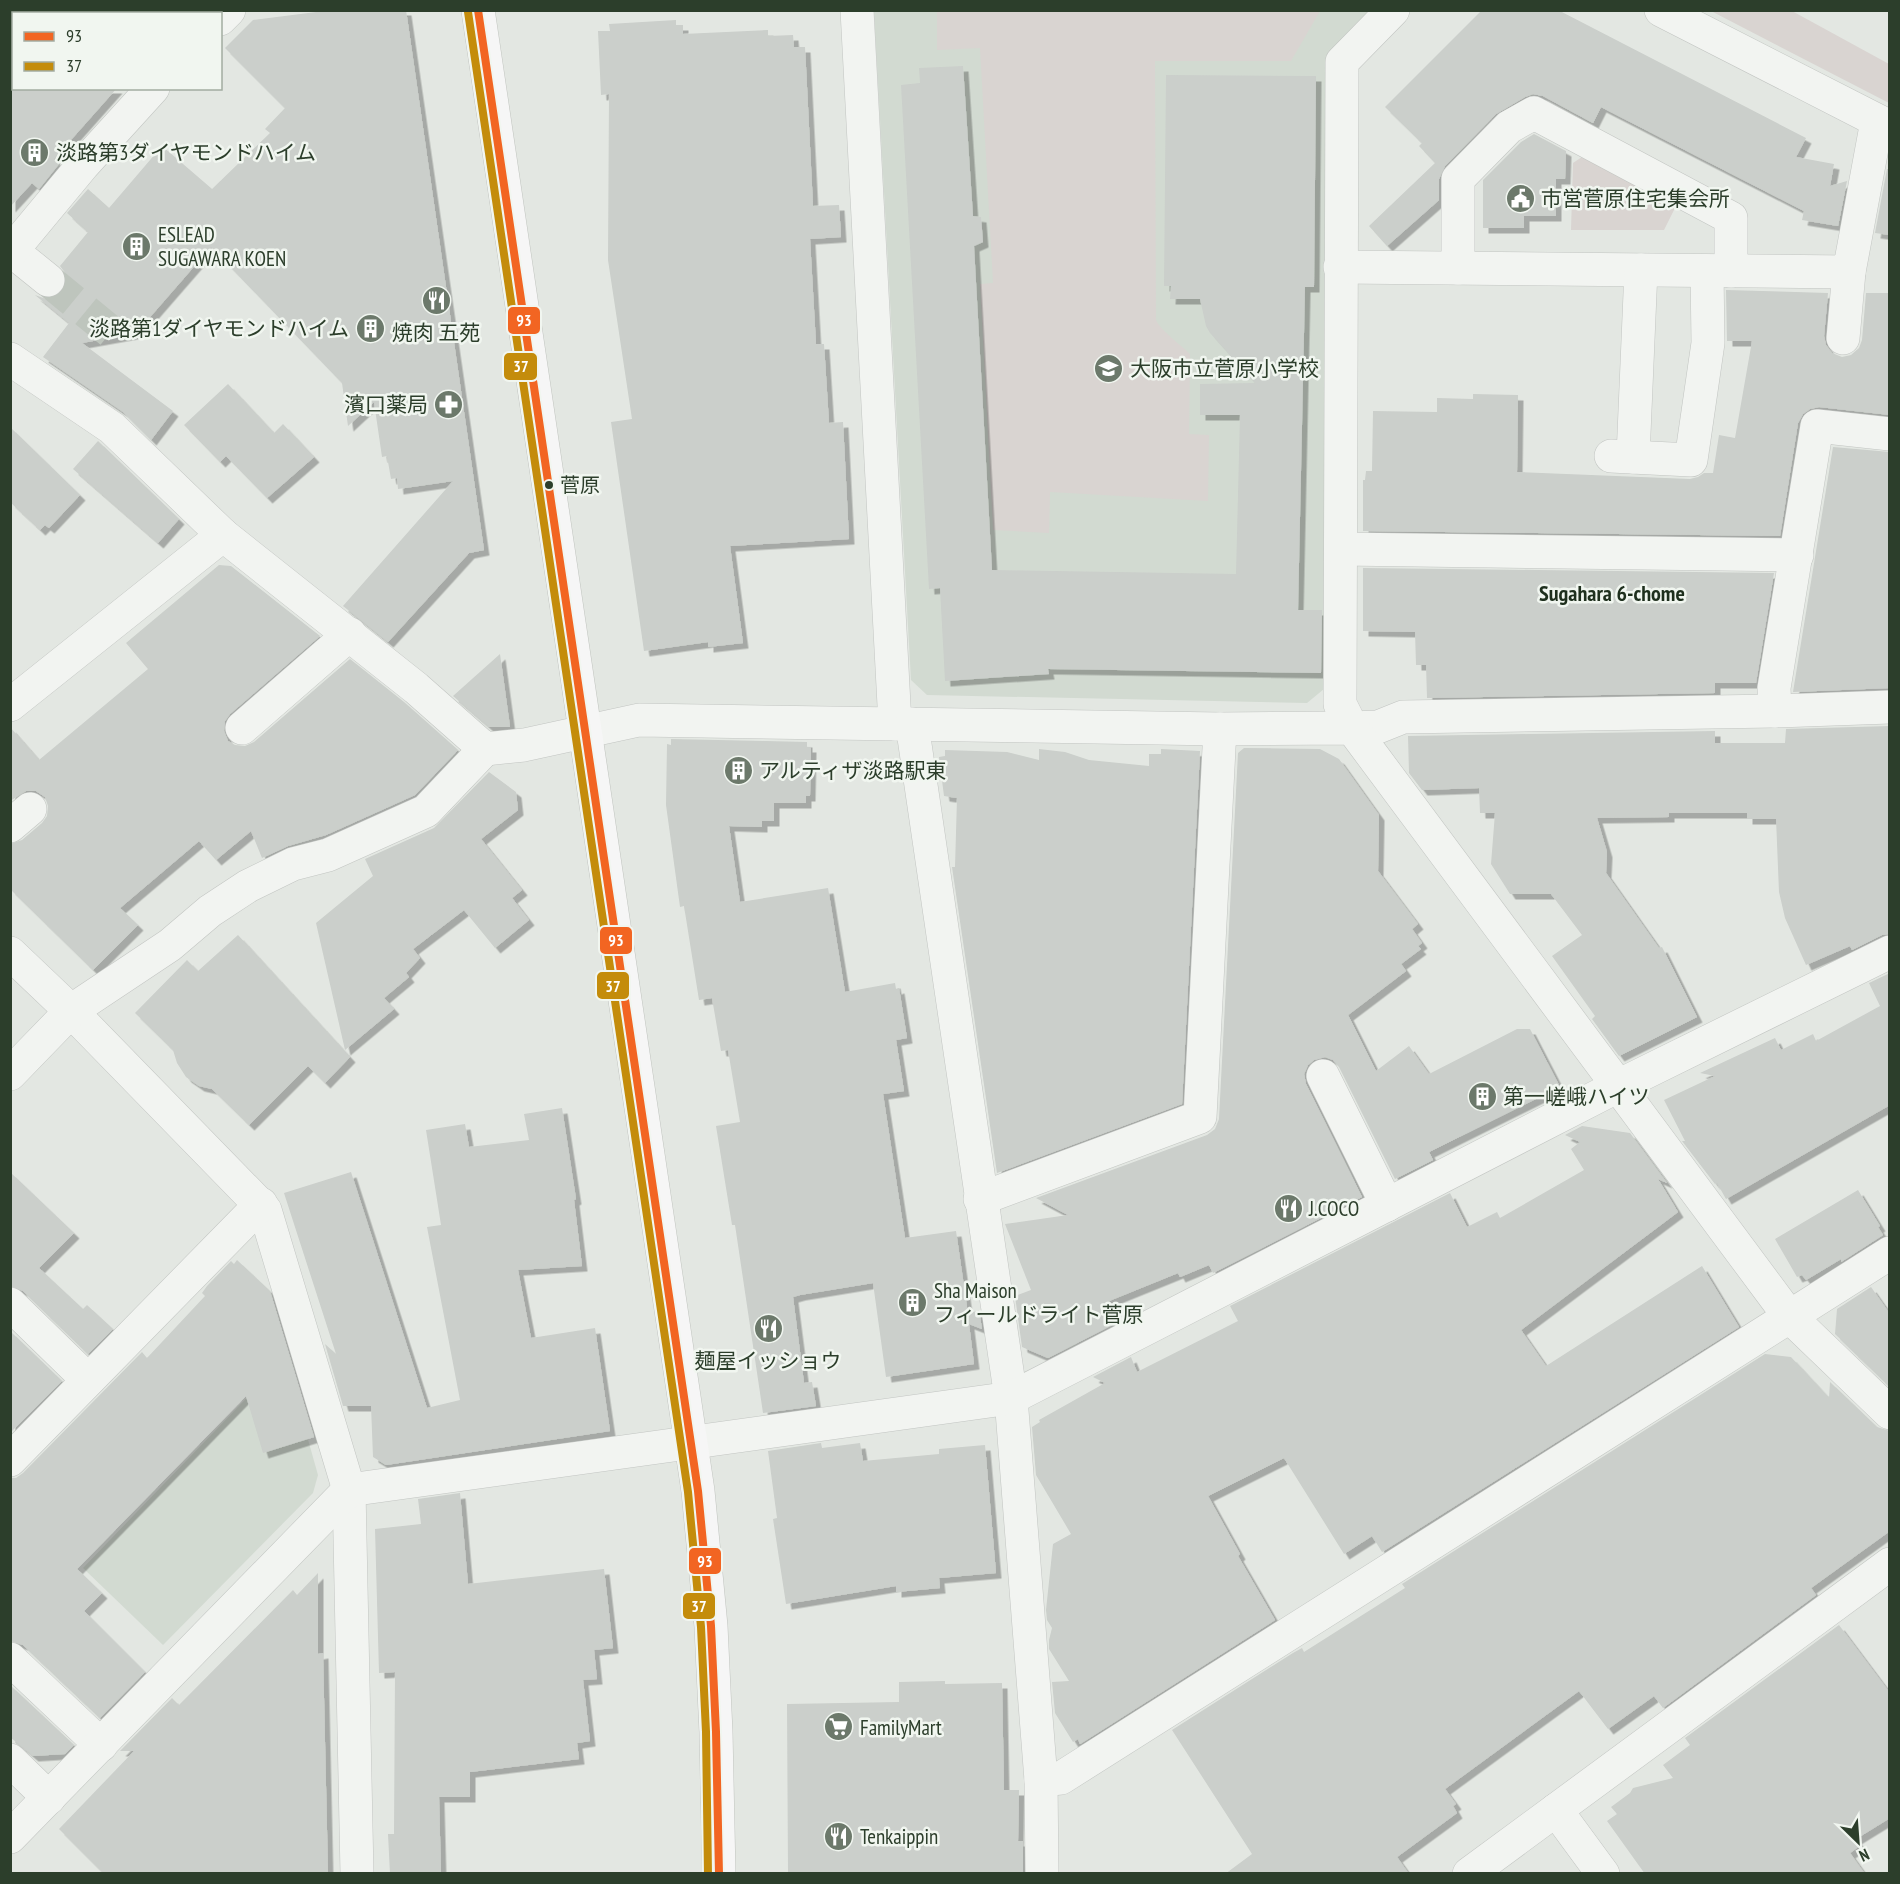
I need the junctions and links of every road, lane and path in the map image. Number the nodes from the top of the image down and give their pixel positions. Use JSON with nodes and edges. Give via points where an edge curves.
{"nodes":[{"id":1,"x":478,"y":10,"type":"edge"},
{"id":2,"x":857,"y":10,"type":"edge"},
{"id":3,"x":1393,"y":10,"type":"edge"},
{"id":4,"x":1661,"y":10,"type":"edge"},
{"id":5,"x":151,"y":90,"type":"edge"},
{"id":6,"x":1884,"y":124,"type":"edge"},
{"id":7,"x":11,"y":252,"type":"edge"},
{"id":8,"x":1340,"y":267,"type":"junction"},
{"id":9,"x":1458,"y":268,"type":"junction"},
{"id":10,"x":1641,"y":270,"type":"junction"},
{"id":11,"x":1719,"y":271,"type":"junction"},
{"id":12,"x":1849,"y":272,"type":"junction"},
{"id":13,"x":48,"y":280,"type":"tunnel mouth"},
{"id":14,"x":1843,"y":338,"type":"dead end"},
{"id":15,"x":10,"y":359,"type":"edge"},
{"id":16,"x":1890,"y":435,"type":"edge"},
{"id":17,"x":223,"y":535,"type":"junction"},
{"id":18,"x":1341,"y":549,"type":"junction"},
{"id":19,"x":1797,"y":555,"type":"junction"},
{"id":20,"x":350,"y":634,"type":"junction"},
{"id":21,"x":10,"y":705,"type":"edge"},
{"id":22,"x":1890,"y":707,"type":"edge"},
{"id":23,"x":1775,"y":711,"type":"junction"},
{"id":24,"x":903,"y":724,"type":"junction"},
{"id":25,"x":242,"y":728,"type":"dead end"},
{"id":26,"x":1352,"y":728,"type":"junction"},
{"id":27,"x":1220,"y":729,"type":"junction"},
{"id":28,"x":585,"y":733,"type":"junction"},
{"id":29,"x":485,"y":749,"type":"junction"},
{"id":30,"x":1890,"y":952,"type":"edge"},
{"id":31,"x":10,"y":953,"type":"edge"},
{"id":32,"x":71,"y":1011,"type":"junction"},
{"id":33,"x":10,"y":1074,"type":"edge"},
{"id":34,"x":1323,"y":1076,"type":"dead end"},
{"id":35,"x":1618,"y":1086,"type":"junction"},
{"id":36,"x":980,"y":1199,"type":"junction"},
{"id":37,"x":261,"y":1204,"type":"junction"},
{"id":38,"x":1387,"y":1205,"type":"junction"},
{"id":39,"x":1890,"y":1253,"type":"edge"},
{"id":40,"x":10,"y":1304,"type":"edge"},
{"id":41,"x":1789,"y":1316,"type":"junction"},
{"id":42,"x":88,"y":1380,"type":"junction"},
{"id":43,"x":1011,"y":1398,"type":"junction"},
{"id":44,"x":1890,"y":1413,"type":"edge"},
{"id":45,"x":690,"y":1443,"type":"junction"},
{"id":46,"x":10,"y":1460,"type":"edge"},
{"id":47,"x":349,"y":1490,"type":"junction"},
{"id":48,"x":1890,"y":1564,"type":"edge"},
{"id":49,"x":10,"y":1659,"type":"edge"},
{"id":50,"x":101,"y":1745,"type":"junction"},
{"id":51,"x":10,"y":1760,"type":"edge"},
{"id":52,"x":1041,"y":1780,"type":"junction"},
{"id":53,"x":49,"y":1798,"type":"junction"},
{"id":54,"x":1556,"y":1810,"type":"junction"},
{"id":55,"x":10,"y":1837,"type":"edge"},
{"id":56,"x":357,"y":1874,"type":"edge"},
{"id":57,"x":719,"y":1874,"type":"edge"},
{"id":58,"x":1042,"y":1874,"type":"edge"},
{"id":59,"x":1469,"y":1874,"type":"edge"},
{"id":60,"x":1603,"y":1874,"type":"edge"}],
"edges":[{"from":1,"to":28,"type":"main road"},
{"from":2,"to":24,"type":"street"},
{"from":3,"to":8,"type":"street","via":[[1342,62]]},
{"from":4,"to":6,"type":"street"},
{"from":5,"to":7,"type":"street"},
{"from":6,"to":12,"type":"street"},
{"from":7,"to":13,"type":"street"},
{"from":8,"to":9,"type":"street"},
{"from":8,"to":18,"type":"street"},
{"from":9,"to":10,"type":"street"},
{"from":9,"to":11,"type":"street","via":[[1458,178],[1509,128],[1534,113],[1731,218]]},
{"from":10,"to":11,"type":"street"},
{"from":10,"to":11,"type":"street","via":[[1622,457],[1691,460]]},
{"from":11,"to":12,"type":"street"},
{"from":12,"to":14,"type":"street"},
{"from":15,"to":17,"type":"street","via":[[112,428]]},
{"from":16,"to":19,"type":"street","via":[[1817,426]]},
{"from":17,"to":20,"type":"street"},
{"from":17,"to":21,"type":"street"},
{"from":18,"to":19,"type":"street"},
{"from":18,"to":26,"type":"street","via":[[1340,704]]},
{"from":19,"to":23,"type":"street","via":[[1774,688]]},
{"from":20,"to":25,"type":"street"},
{"from":20,"to":29,"type":"street","via":[[417,687]]},
{"from":22,"to":23,"type":"street"},
{"from":23,"to":26,"type":"street","via":[[1403,717],[1378,727]]},
{"from":24,"to":27,"type":"street"},
{"from":24,"to":28,"type":"street","via":[[639,720]]},
{"from":24,"to":36,"type":"street"},
{"from":26,"to":27,"type":"street"},
{"from":26,"to":35,"type":"street"},
{"from":27,"to":36,"type":"street","via":[[1200,1117]]},
{"from":28,"to":29,"type":"street"},
{"from":28,"to":45,"type":"main road"},
{"from":29,"to":32,"type":"street","via":[[426,811],[248,886],[170,945]]},
{"from":30,"to":35,"type":"street"},
{"from":31,"to":32,"type":"street"},
{"from":32,"to":33,"type":"street"},
{"from":32,"to":37,"type":"street"},
{"from":34,"to":38,"type":"street"},
{"from":35,"to":38,"type":"street"},
{"from":35,"to":41,"type":"street"},
{"from":36,"to":43,"type":"street"},
{"from":37,"to":42,"type":"street"},
{"from":37,"to":47,"type":"street","via":[[266,1210]]},
{"from":38,"to":43,"type":"street"},
{"from":39,"to":41,"type":"street"},
{"from":40,"to":42,"type":"street"},
{"from":41,"to":44,"type":"street"},
{"from":41,"to":52,"type":"street","via":[[1061,1778]]},
{"from":42,"to":46,"type":"street"},
{"from":43,"to":45,"type":"street"},
{"from":43,"to":52,"type":"street"},
{"from":45,"to":47,"type":"street"},
{"from":45,"to":57,"type":"main road","via":[[711,1626]]},
{"from":47,"to":50,"type":"street"},
{"from":47,"to":56,"type":"street"},
{"from":48,"to":54,"type":"street"},
{"from":49,"to":50,"type":"street"},
{"from":50,"to":53,"type":"street"},
{"from":51,"to":53,"type":"street"},
{"from":52,"to":58,"type":"street"},
{"from":53,"to":55,"type":"street"},
{"from":54,"to":59,"type":"street"},
{"from":54,"to":60,"type":"street"}]}
